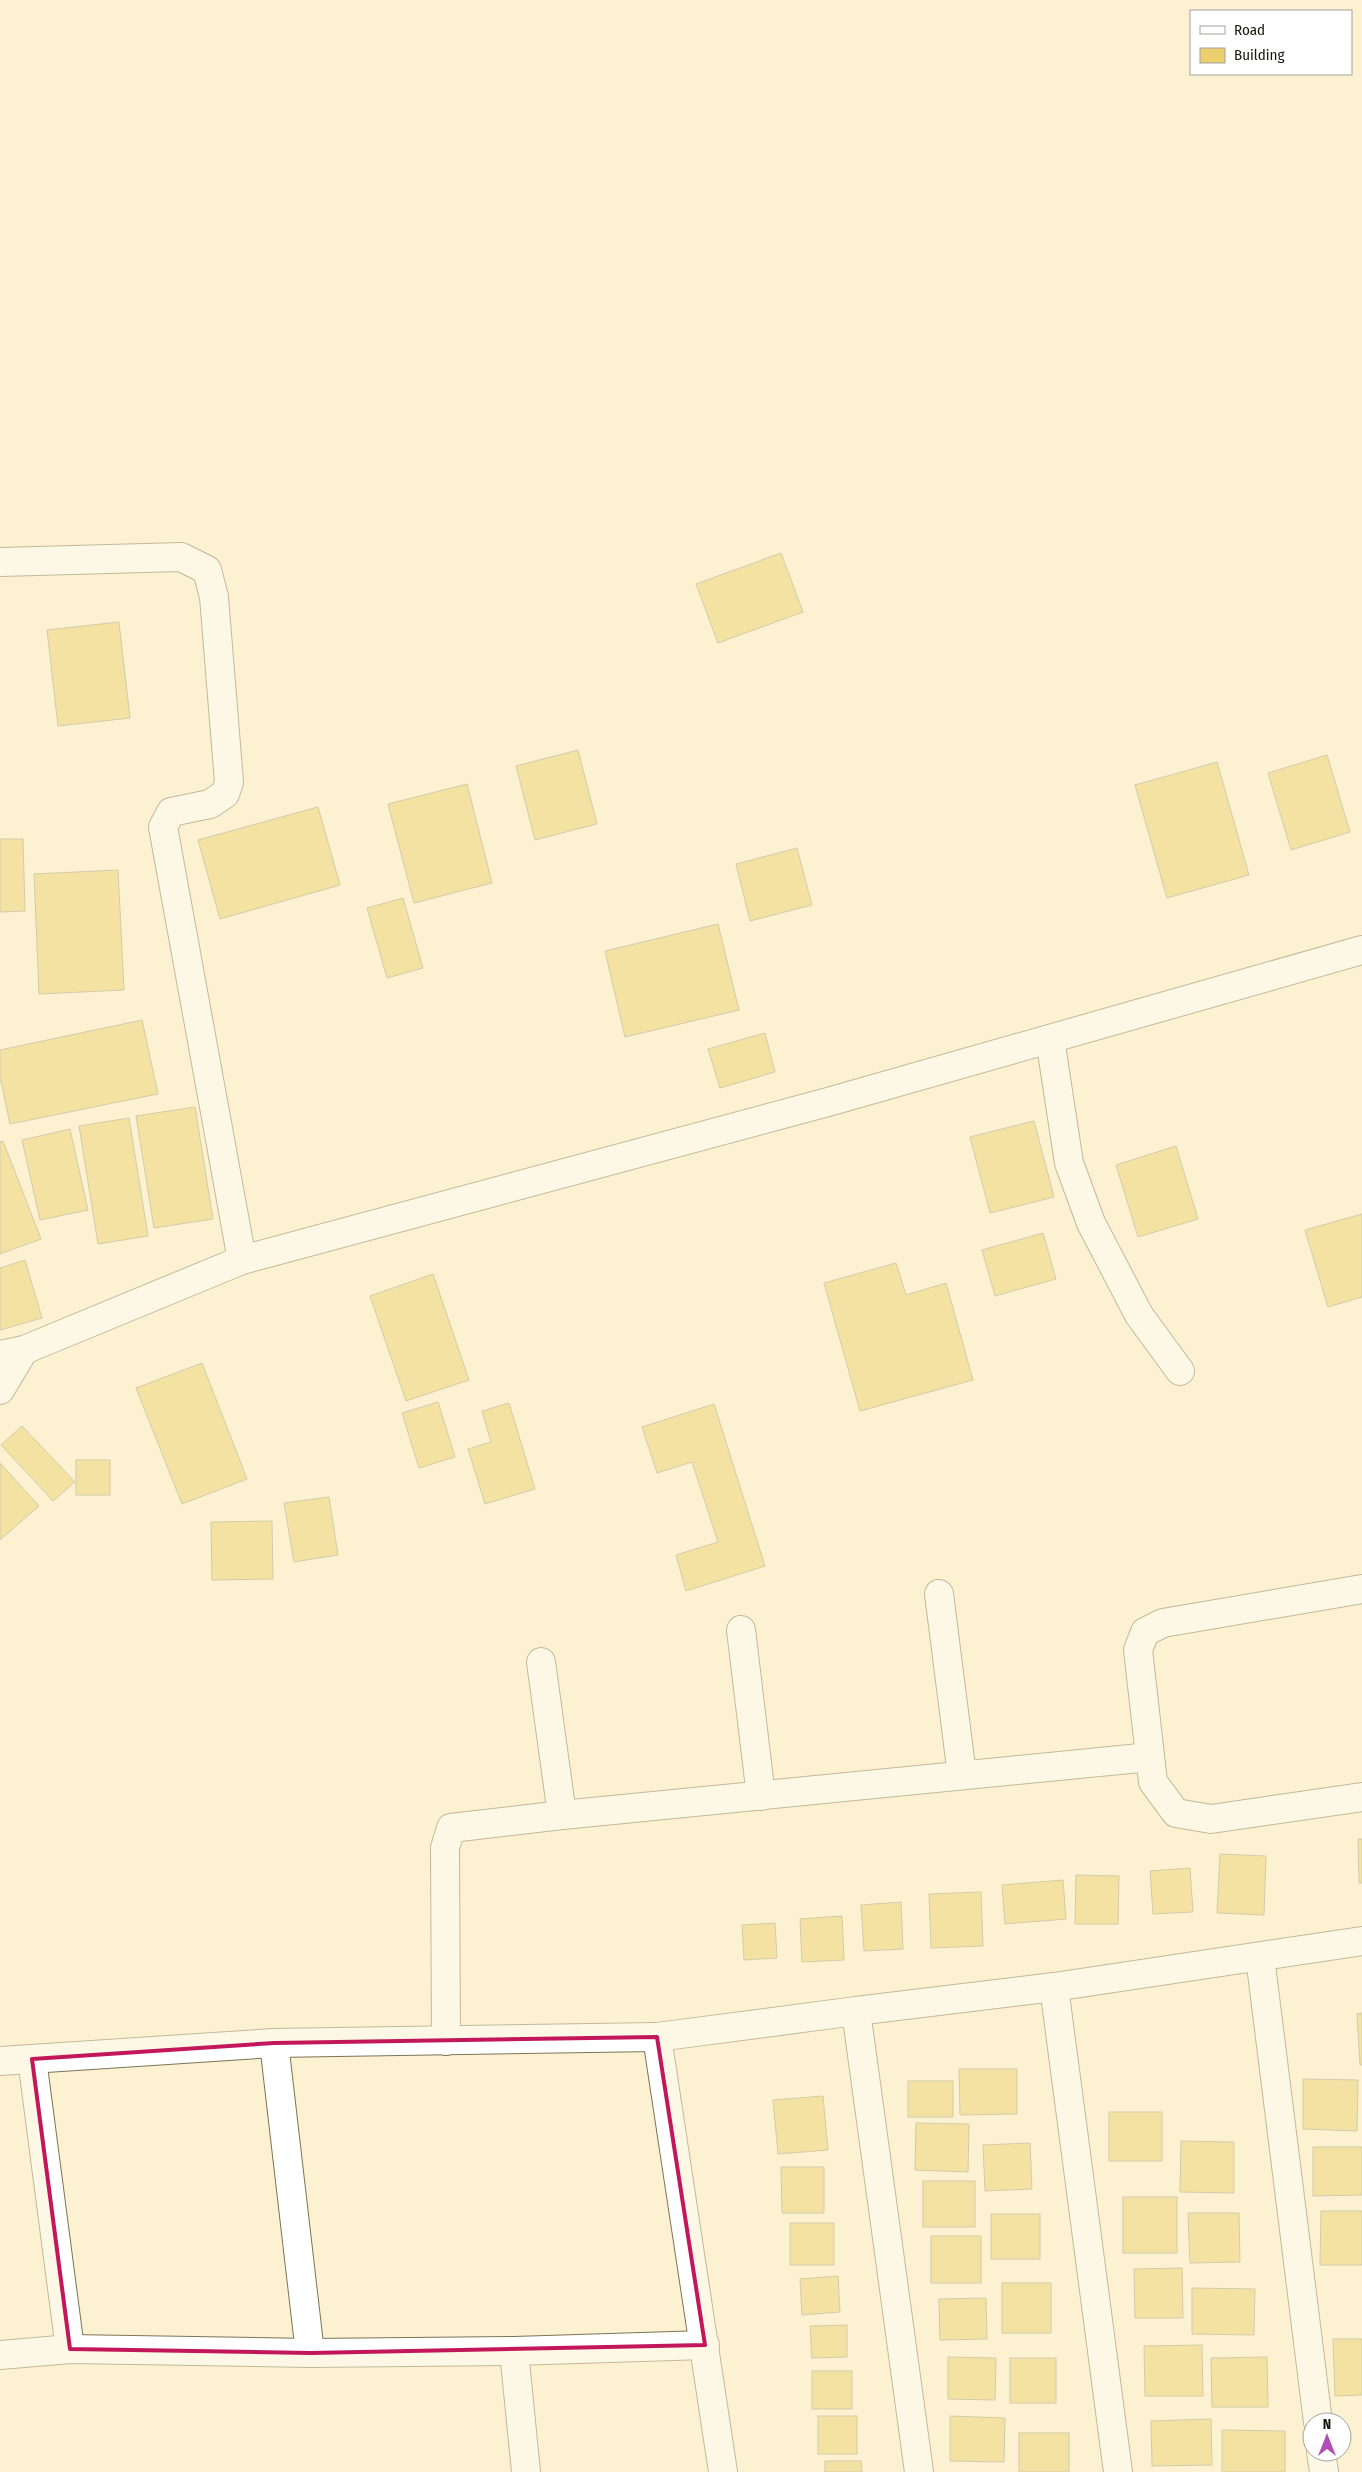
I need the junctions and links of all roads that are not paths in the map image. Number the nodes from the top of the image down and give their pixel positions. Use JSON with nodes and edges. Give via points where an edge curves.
{"nodes":[{"id":1,"x":0,"y":562,"type":"edge"},
{"id":2,"x":1362,"y":950,"type":"edge"},
{"id":3,"x":1050,"y":1039,"type":"junction"},
{"id":4,"x":242,"y":1260,"type":"junction"},
{"id":5,"x":12,"y":1353,"type":"edge"},
{"id":6,"x":1180,"y":1371,"type":"dead end"},
{"id":7,"x":0,"y":1390,"type":"edge"},
{"id":8,"x":1362,"y":1589,"type":"edge"},
{"id":9,"x":939,"y":1594,"type":"dead end"},
{"id":10,"x":740,"y":1630,"type":"dead end"},
{"id":11,"x":541,"y":1662,"type":"dead end"},
{"id":12,"x":1150,"y":1757,"type":"junction"},
{"id":13,"x":962,"y":1775,"type":"junction"},
{"id":14,"x":761,"y":1796,"type":"junction"},
{"id":15,"x":1362,"y":1797,"type":"edge"},
{"id":16,"x":562,"y":1815,"type":"junction"},
{"id":17,"x":1362,"y":1941,"type":"edge"},
{"id":18,"x":1260,"y":1957,"type":"junction"},
{"id":19,"x":1054,"y":1987,"type":"junction"},
{"id":20,"x":856,"y":2012,"type":"junction"},
{"id":21,"x":657,"y":2037,"type":"junction"},
{"id":22,"x":446,"y":2041,"type":"junction"},
{"id":23,"x":274,"y":2043,"type":"junction"},
{"id":24,"x":32,"y":2059,"type":"junction"},
{"id":25,"x":0,"y":2061,"type":"edge"},
{"id":26,"x":705,"y":2344,"type":"junction"},
{"id":27,"x":70,"y":2349,"type":"junction"},
{"id":28,"x":514,"y":2351,"type":"junction"},
{"id":29,"x":310,"y":2353,"type":"junction"},
{"id":30,"x":0,"y":2356,"type":"edge"},
{"id":31,"x":1317,"y":2412,"type":"edge"},
{"id":32,"x":526,"y":2472,"type":"edge"},
{"id":33,"x":723,"y":2472,"type":"edge"},
{"id":34,"x":918,"y":2472,"type":"edge"},
{"id":35,"x":1118,"y":2472,"type":"edge"}],
"edges":[{"from":1,"to":4,"type":"street","via":[[180,557],[207,570],[214,597],[229,782],[225,794],[210,804],[171,812],[163,827]]},
{"from":2,"to":3,"type":"street"},
{"from":3,"to":4,"type":"street"},
{"from":3,"to":6,"type":"street","via":[[1068,1163],[1091,1223],[1139,1315]]},
{"from":4,"to":5,"type":"street"},
{"from":5,"to":7,"type":"street"},
{"from":8,"to":12,"type":"street","via":[[1163,1623],[1145,1632],[1138,1650]]},
{"from":9,"to":13,"type":"street"},
{"from":10,"to":14,"type":"street"},
{"from":11,"to":16,"type":"street"},
{"from":12,"to":13,"type":"street"},
{"from":12,"to":15,"type":"street","via":[[1153,1782],[1176,1813],[1211,1819]]},
{"from":13,"to":14,"type":"street"},
{"from":14,"to":16,"type":"street"},
{"from":16,"to":22,"type":"street","via":[[451,1828],[444,1848]]},
{"from":17,"to":18,"type":"street"},
{"from":18,"to":19,"type":"street"},
{"from":18,"to":31,"type":"street"},
{"from":19,"to":20,"type":"street"},
{"from":19,"to":35,"type":"street"},
{"from":20,"to":21,"type":"street"},
{"from":20,"to":34,"type":"street"},
{"from":21,"to":22,"type":"street"},
{"from":21,"to":26,"type":"street"},
{"from":22,"to":23,"type":"street"},
{"from":23,"to":24,"type":"street"},
{"from":23,"to":29,"type":"street"},
{"from":24,"to":25,"type":"street"},
{"from":24,"to":27,"type":"street"},
{"from":26,"to":28,"type":"street"},
{"from":26,"to":33,"type":"street"},
{"from":27,"to":29,"type":"street"},
{"from":27,"to":30,"type":"street"},
{"from":28,"to":29,"type":"street"},
{"from":28,"to":32,"type":"street"}]}
